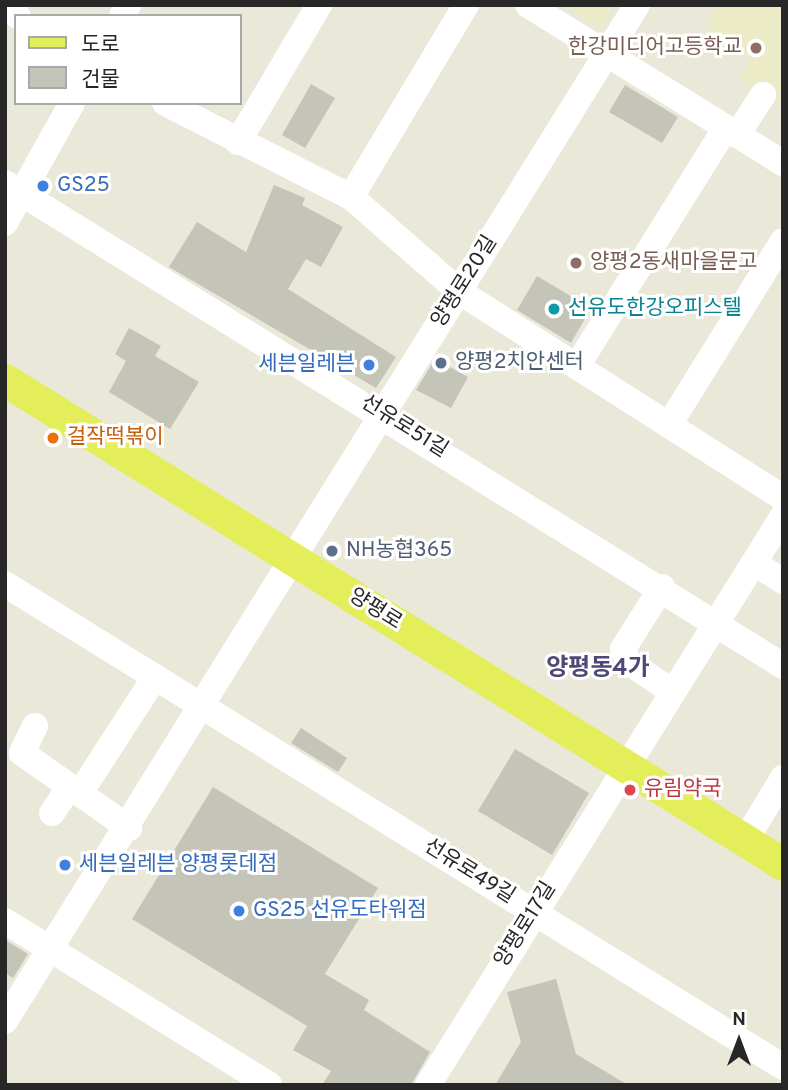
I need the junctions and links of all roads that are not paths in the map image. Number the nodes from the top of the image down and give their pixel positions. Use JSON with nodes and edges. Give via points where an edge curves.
{"nodes":[{"id":1,"x":319,"y":5,"type":"edge"},
{"id":2,"x":466,"y":5,"type":"edge"},
{"id":3,"x":528,"y":5,"type":"edge"},
{"id":4,"x":637,"y":5,"type":"edge"},
{"id":5,"x":604,"y":51,"type":"junction"},
{"id":6,"x":764,"y":94,"type":"dead end"},
{"id":7,"x":71,"y":105,"type":"edge"},
{"id":8,"x":169,"y":105,"type":"edge"},
{"id":9,"x":732,"y":131,"type":"junction"},
{"id":10,"x":238,"y":142,"type":"junction"},
{"id":11,"x":783,"y":163,"type":"edge"},
{"id":12,"x":14,"y":188,"type":"edge"},
{"id":13,"x":351,"y":197,"type":"junction"},
{"id":14,"x":5,"y":223,"type":"edge"},
{"id":15,"x":783,"y":241,"type":"edge"},
{"id":16,"x":460,"y":292,"type":"junction"},
{"id":17,"x":577,"y":366,"type":"junction"},
{"id":18,"x":5,"y":380,"type":"edge"},
{"id":19,"x":383,"y":414,"type":"junction"},
{"id":20,"x":669,"y":425,"type":"junction"},
{"id":21,"x":783,"y":498,"type":"edge"},
{"id":22,"x":783,"y":516,"type":"edge"},
{"id":23,"x":292,"y":559,"type":"junction"},
{"id":24,"x":754,"y":563,"type":"junction"},
{"id":25,"x":783,"y":581,"type":"edge"},
{"id":26,"x":5,"y":584,"type":"edge"},
{"id":27,"x":662,"y":587,"type":"junction"},
{"id":28,"x":719,"y":622,"type":"junction"},
{"id":29,"x":783,"y":666,"type":"edge"},
{"id":30,"x":155,"y":677,"type":"junction"},
{"id":31,"x":673,"y":692,"type":"junction"},
{"id":32,"x":203,"y":706,"type":"junction"},
{"id":33,"x":35,"y":726,"type":"dead end"},
{"id":34,"x":625,"y":766,"type":"junction"},
{"id":35,"x":783,"y":779,"type":"edge"},
{"id":36,"x":75,"y":790,"type":"junction"},
{"id":37,"x":52,"y":813,"type":"dead end"},
{"id":38,"x":129,"y":828,"type":"junction"},
{"id":39,"x":745,"y":841,"type":"junction"},
{"id":40,"x":783,"y":864,"type":"edge"},
{"id":41,"x":534,"y":912,"type":"junction"},
{"id":42,"x":5,"y":921,"type":"edge"},
{"id":43,"x":47,"y":947,"type":"junction"},
{"id":44,"x":5,"y":1021,"type":"edge"},
{"id":45,"x":783,"y":1067,"type":"edge"},
{"id":46,"x":269,"y":1085,"type":"edge"},
{"id":47,"x":428,"y":1085,"type":"edge"}],
"edges":[{"from":1,"to":10,"type":"street"},
{"from":2,"to":13,"type":"street"},
{"from":3,"to":5,"type":"street"},
{"from":4,"to":5,"type":"street","name":"양평로20길"},
{"from":5,"to":9,"type":"street"},
{"from":5,"to":16,"type":"street","name":"양평로20길"},
{"from":6,"to":9,"type":"street"},
{"from":7,"to":12,"type":"street"},
{"from":8,"to":10,"type":"street"},
{"from":9,"to":11,"type":"street"},
{"from":9,"to":17,"type":"street"},
{"from":10,"to":13,"type":"street"},
{"from":12,"to":14,"type":"street"},
{"from":12,"to":19,"type":"street","name":"선유로51길"},
{"from":13,"to":16,"type":"street"},
{"from":15,"to":20,"type":"street"},
{"from":16,"to":17,"type":"street"},
{"from":16,"to":19,"type":"street","name":"양평로20길"},
{"from":17,"to":20,"type":"street"},
{"from":18,"to":23,"type":"main road","name":"양평로"},
{"from":19,"to":23,"type":"street","name":"양평로20길"},
{"from":19,"to":27,"type":"street","name":"선유로51길"},
{"from":20,"to":21,"type":"street"},
{"from":22,"to":24,"type":"street","name":"양평로17길"},
{"from":23,"to":32,"type":"street","name":"양평로20길"},
{"from":23,"to":34,"type":"main road","name":"양평로"},
{"from":24,"to":25,"type":"street"},
{"from":24,"to":28,"type":"street","name":"양평로17길"},
{"from":26,"to":30,"type":"street","name":"선유로49길"},
{"from":27,"to":28,"type":"street","name":"선유로51길"},
{"from":27,"to":31,"type":"street","via":[[623,649],[628,662]]},
{"from":28,"to":29,"type":"street","name":"선유로51길"},
{"from":28,"to":31,"type":"street","name":"양평로17길"},
{"from":30,"to":32,"type":"street","name":"선유로49길"},
{"from":30,"to":36,"type":"street"},
{"from":31,"to":34,"type":"street","name":"양평로17길"},
{"from":32,"to":38,"type":"street","name":"양평로20길"},
{"from":32,"to":41,"type":"street","name":"선유로49길"},
{"from":33,"to":36,"type":"street","via":[[22,753]]},
{"from":34,"to":39,"type":"main road","name":"양평로"},
{"from":34,"to":41,"type":"street","name":"양평로17길"},
{"from":35,"to":39,"type":"street"},
{"from":36,"to":37,"type":"street"},
{"from":36,"to":38,"type":"street"},
{"from":38,"to":43,"type":"street","name":"양평로20길"},
{"from":39,"to":40,"type":"main road","name":"양평로"},
{"from":41,"to":45,"type":"street","name":"선유로49길"},
{"from":41,"to":47,"type":"street","name":"양평로17길"},
{"from":42,"to":43,"type":"street"},
{"from":43,"to":44,"type":"street","name":"양평로20길"},
{"from":43,"to":46,"type":"street"}]}
